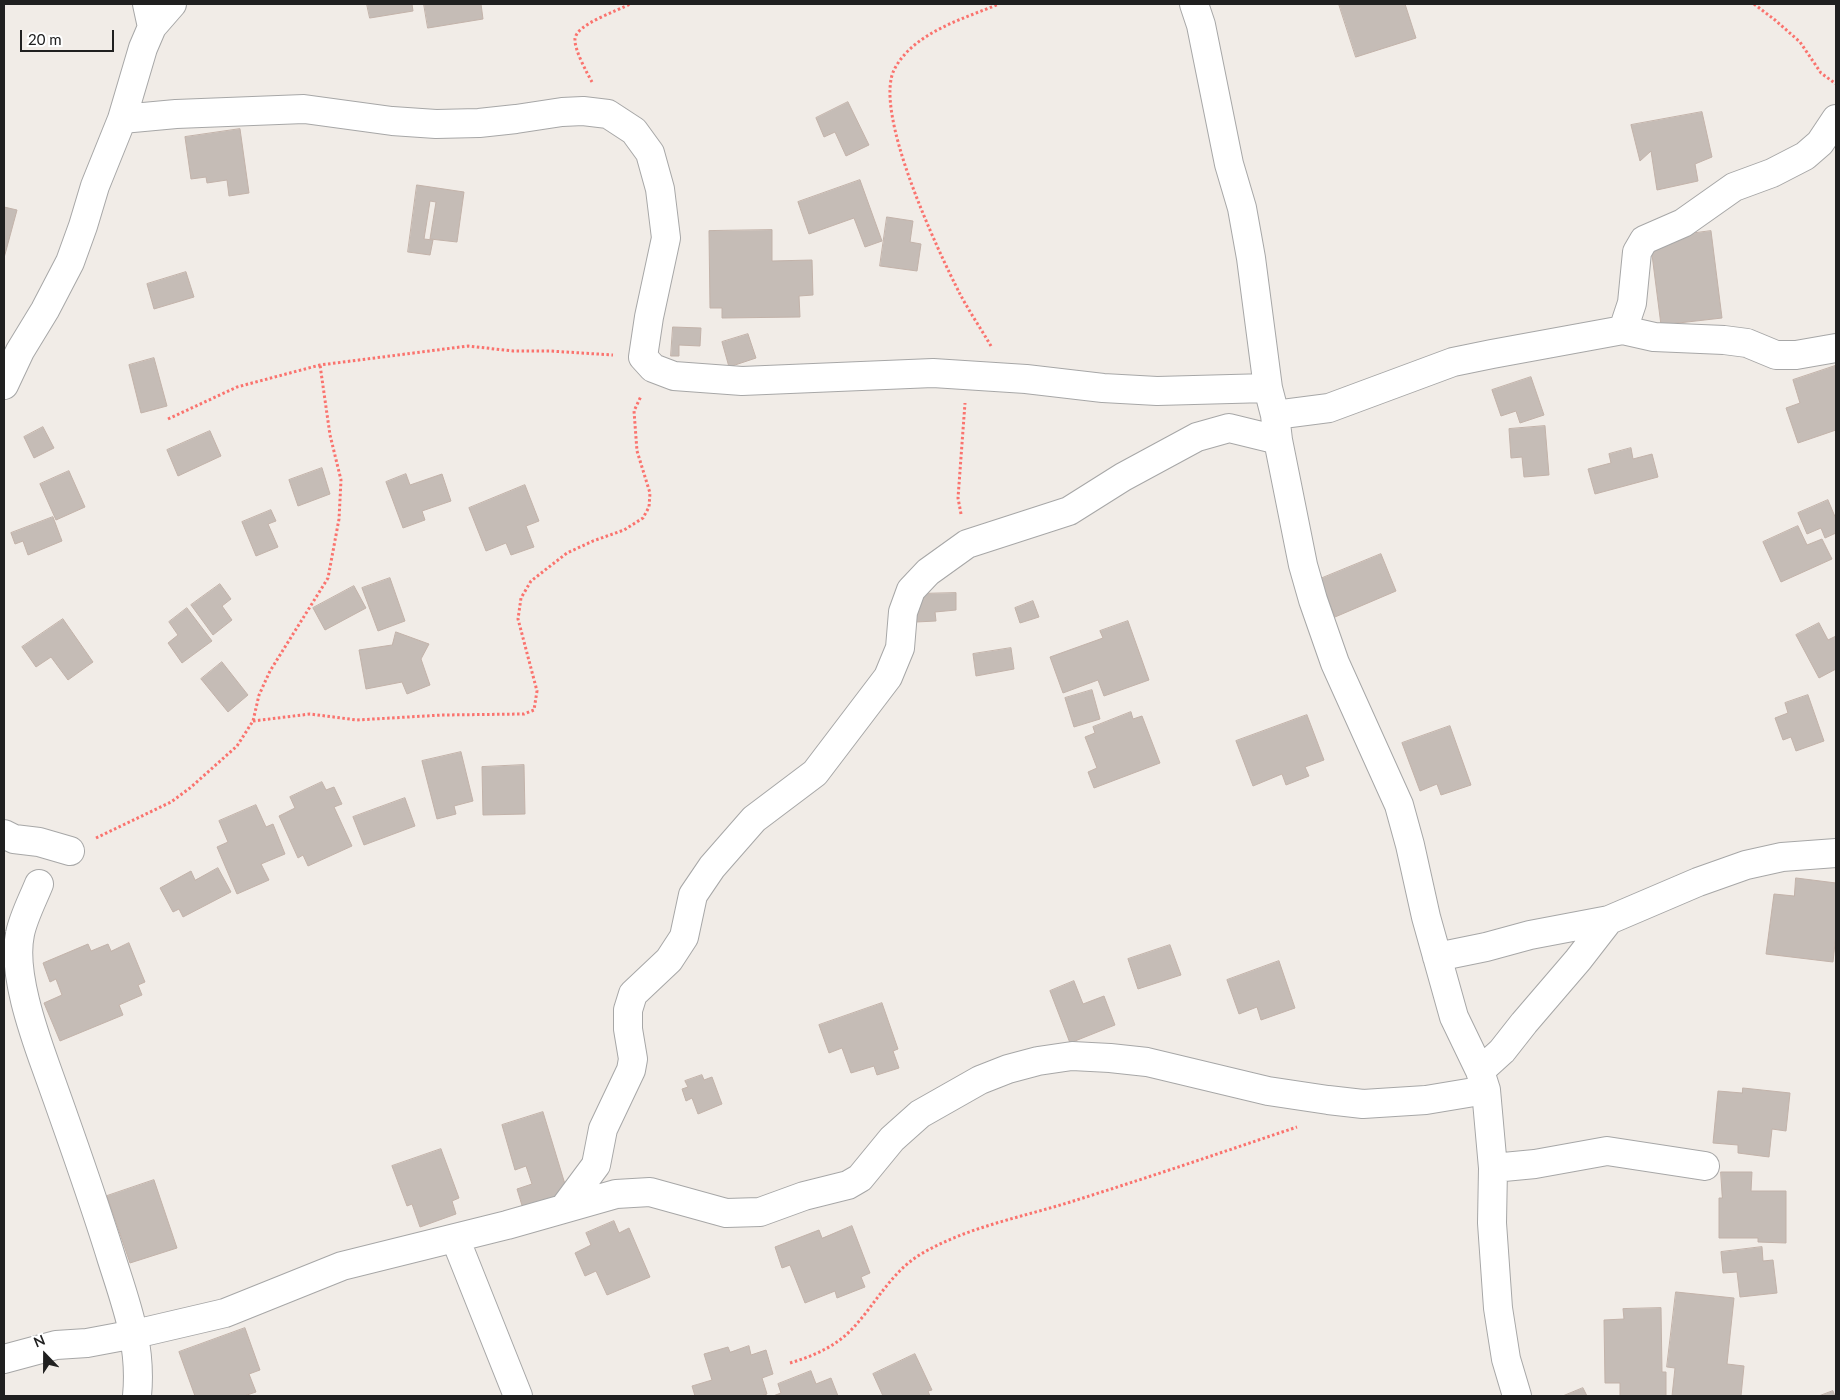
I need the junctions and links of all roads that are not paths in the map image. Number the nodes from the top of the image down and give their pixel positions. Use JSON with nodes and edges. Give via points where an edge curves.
{"nodes":[{"id":1,"x":172,"y":4,"type":"edge"},
{"id":2,"x":1194,"y":4,"type":"edge"},
{"id":3,"x":150,"y":15,"type":"edge"},
{"id":4,"x":122,"y":119,"type":"junction"},
{"id":5,"x":1836,"y":119,"type":"edge"},
{"id":6,"x":1624,"y":330,"type":"junction"},
{"id":7,"x":1836,"y":348,"type":"edge"},
{"id":8,"x":4,"y":384,"type":"edge"},
{"id":9,"x":1268,"y":388,"type":"junction"},
{"id":10,"x":1277,"y":427,"type":"junction"},
{"id":11,"x":4,"y":834,"type":"edge"},
{"id":12,"x":70,"y":850,"type":"road end"},
{"id":13,"x":1836,"y":853,"type":"edge"},
{"id":14,"x":39,"y":884,"type":"dead end"},
{"id":15,"x":1609,"y":920,"type":"junction"},
{"id":16,"x":1437,"y":957,"type":"junction"},
{"id":17,"x":1483,"y":1080,"type":"junction"},
{"id":18,"x":1704,"y":1166,"type":"dead end"},
{"id":19,"x":1493,"y":1168,"type":"junction"},
{"id":20,"x":564,"y":1208,"type":"junction"},
{"id":21,"x":455,"y":1238,"type":"junction"},
{"id":22,"x":135,"y":1334,"type":"junction"},
{"id":23,"x":4,"y":1359,"type":"edge"},
{"id":24,"x":137,"y":1396,"type":"edge"},
{"id":25,"x":518,"y":1396,"type":"edge"},
{"id":26,"x":1517,"y":1396,"type":"edge"}],
"edges":[{"from":1,"to":3,"type":"street"},
{"from":2,"to":9,"type":"street","via":[[1242,208],[1253,266]]},
{"from":3,"to":4,"type":"street"},
{"from":4,"to":8,"type":"street","via":[[70,262]]},
{"from":4,"to":9,"type":"street","via":[[304,109],[436,124],[479,123],[562,112],[608,114],[634,131],[650,154],[660,189],[666,238],[649,317],[648,362],[674,376],[742,381],[904,374],[967,375],[1157,392]]},
{"from":5,"to":6,"type":"street","via":[[1820,143],[1805,156],[1734,187],[1683,222],[1644,240],[1637,252],[1632,303]]},
{"from":6,"to":7,"type":"street","via":[[1654,337],[1747,343],[1776,355]]},
{"from":6,"to":10,"type":"street","via":[[1453,362]]},
{"from":9,"to":10,"type":"street"},
{"from":10,"to":16,"type":"street","via":[[1303,565],[1313,600],[1336,663],[1399,805]]},
{"from":10,"to":20,"type":"street","via":[[1230,428],[1197,437],[1069,511],[967,544],[928,572],[912,590],[903,612],[900,648],[888,677],[815,773],[754,819],[712,867],[693,895],[684,937],[669,960],[633,994],[628,1010],[632,1070],[603,1129],[596,1165]]},
{"from":11,"to":12,"type":"street","via":[[14,839]]},
{"from":13,"to":15,"type":"street","via":[[1782,857],[1746,865]]},
{"from":14,"to":22,"type":"street","via":[[20,934],[19,962],[24,996]]},
{"from":15,"to":16,"type":"street"},
{"from":15,"to":17,"type":"street","via":[[1502,1051]]},
{"from":16,"to":17,"type":"street","via":[[1454,1017]]},
{"from":17,"to":19,"type":"street"},
{"from":17,"to":20,"type":"street","via":[[1426,1100],[1364,1104],[1268,1091],[1148,1062],[1072,1056],[1008,1068],[920,1114],[892,1139],[860,1178],[848,1186],[804,1196],[760,1212],[726,1213],[650,1192],[616,1194]]},
{"from":18,"to":19,"type":"street","via":[[1607,1151]]},
{"from":19,"to":26,"type":"street","via":[[1492,1224],[1498,1308],[1506,1359]]},
{"from":20,"to":21,"type":"street"},
{"from":21,"to":22,"type":"street","via":[[342,1266],[225,1313]]},
{"from":21,"to":25,"type":"street"},
{"from":22,"to":23,"type":"street","via":[[56,1345]]},
{"from":22,"to":24,"type":"street","via":[[139,1374]]}]}
